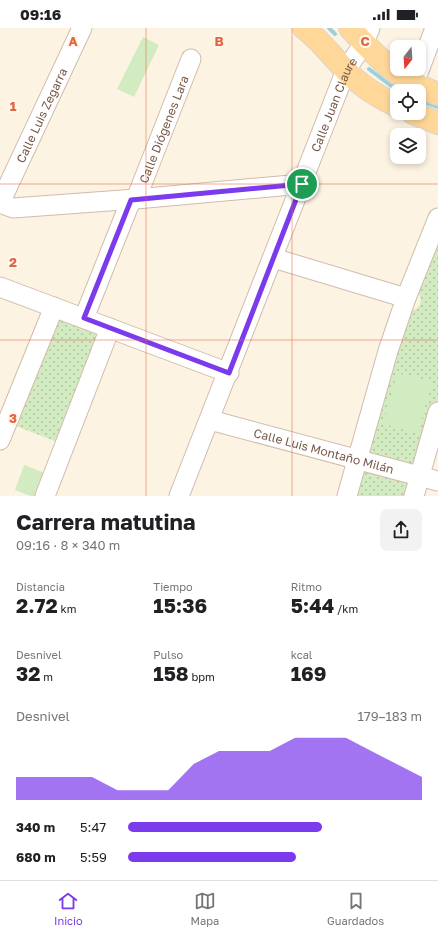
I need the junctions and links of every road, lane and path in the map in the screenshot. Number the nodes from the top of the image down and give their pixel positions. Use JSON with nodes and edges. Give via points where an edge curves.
{"nodes":[{"id":1,"x":82,"y":28,"type":"edge"},
{"id":2,"x":304,"y":28,"type":"edge"},
{"id":3,"x":435,"y":28,"type":"edge"},
{"id":4,"x":362,"y":33,"type":"edge"},
{"id":5,"x":191,"y":59,"type":"dead end"},
{"id":6,"x":346,"y":70,"type":"junction"},
{"id":7,"x":414,"y":84,"type":"joint"},
{"id":8,"x":426,"y":89,"type":"edge"},
{"id":9,"x":438,"y":94,"type":"edge"},
{"id":10,"x":390,"y":102,"type":"edge"},
{"id":11,"x":426,"y":118,"type":"edge"},
{"id":12,"x":438,"y":123,"type":"edge"},
{"id":13,"x":302,"y":184,"type":"junction"},
{"id":14,"x":133,"y":199,"type":"junction"},
{"id":15,"x":0,"y":203,"type":"edge"},
{"id":16,"x":438,"y":218,"type":"edge"},
{"id":17,"x":273,"y":258,"type":"junction"},
{"id":18,"x":0,"y":287,"type":"edge"},
{"id":19,"x":406,"y":298,"type":"junction"},
{"id":20,"x":54,"y":307,"type":"junction"},
{"id":21,"x":84,"y":318,"type":"junction"},
{"id":22,"x":110,"y":328,"type":"junction"},
{"id":23,"x":229,"y":373,"type":"junction"},
{"id":24,"x":438,"y":412,"type":"edge"},
{"id":25,"x":210,"y":420,"type":"junction"},
{"id":26,"x":0,"y":440,"type":"edge"},
{"id":27,"x":356,"y":459,"type":"junction"},
{"id":28,"x":420,"y":476,"type":"junction"},
{"id":29,"x":438,"y":481,"type":"edge"},
{"id":30,"x":45,"y":496,"type":"edge"},
{"id":31,"x":179,"y":496,"type":"edge"},
{"id":32,"x":347,"y":496,"type":"edge"},
{"id":33,"x":414,"y":496,"type":"edge"}],
"edges":[{"from":1,"to":15,"type":"street","name":"Calle Luis Zegarra"},
{"from":2,"to":6,"type":"main road"},
{"from":3,"to":7,"type":"street"},
{"from":4,"to":6,"type":"street","name":"Calle Juan Claure"},
{"from":4,"to":7,"type":"main road","via":[[391,69]]},
{"from":5,"to":14,"type":"street","name":"Calle Diógenes Lara"},
{"from":6,"to":10,"type":"main road","via":[[357,81]]},
{"from":6,"to":13,"type":"street","name":"Calle Juan Claure"},
{"from":8,"to":9,"type":"main road"},
{"from":11,"to":12,"type":"main road"},
{"from":13,"to":14,"type":"street"},
{"from":13,"to":17,"type":"street","name":"Calle Juan Claure"},
{"from":14,"to":15,"type":"street","via":[[13,208]]},
{"from":14,"to":21,"type":"street","name":"Calle Diógenes Lara"},
{"from":16,"to":19,"type":"street"},
{"from":17,"to":19,"type":"street"},
{"from":17,"to":23,"type":"street","name":"Calle Juan Claure"},
{"from":18,"to":20,"type":"street"},
{"from":19,"to":27,"type":"street"},
{"from":20,"to":21,"type":"street"},
{"from":20,"to":26,"type":"street"},
{"from":21,"to":22,"type":"street"},
{"from":22,"to":23,"type":"street"},
{"from":22,"to":30,"type":"street"},
{"from":23,"to":25,"type":"street","name":"Calle Juan Claure"},
{"from":24,"to":28,"type":"street"},
{"from":25,"to":27,"type":"street","name":"Calle Luis Montaño Milán"},
{"from":25,"to":31,"type":"street","name":"Calle Juan Claure"},
{"from":27,"to":28,"type":"street","name":"Calle Luis Montaño Milán"},
{"from":27,"to":32,"type":"street"},
{"from":28,"to":29,"type":"street","name":"Calle Luis Montaño Milán"},
{"from":28,"to":33,"type":"street"}]}
